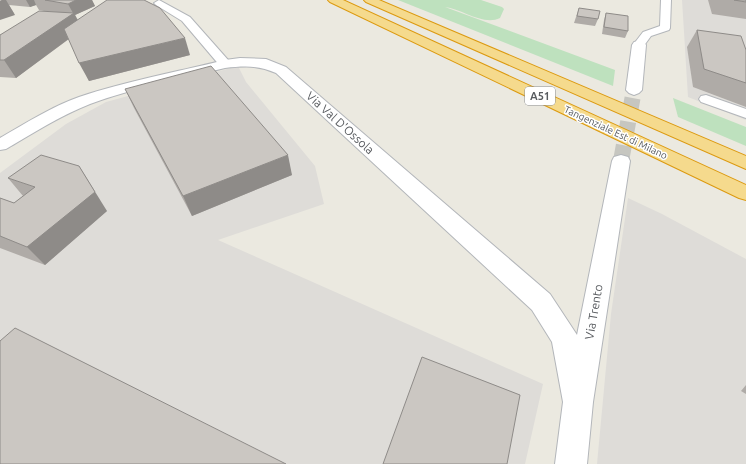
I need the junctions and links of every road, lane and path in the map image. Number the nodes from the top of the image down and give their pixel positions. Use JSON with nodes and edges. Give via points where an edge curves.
{"nodes":[{"id":1,"x":334,"y":0,"type":"edge"},
{"id":2,"x":370,"y":0,"type":"edge"},
{"id":3,"x":666,"y":0,"type":"edge"},
{"id":4,"x":159,"y":3,"type":"dead end"},
{"id":5,"x":639,"y":45,"type":"joint"},
{"id":6,"x":224,"y":64,"type":"junction"},
{"id":7,"x":634,"y":90,"type":"tunnel mouth"},
{"id":8,"x":706,"y":99,"type":"dead end"},
{"id":9,"x":746,"y":114,"type":"edge"},
{"id":10,"x":0,"y":146,"type":"edge"},
{"id":11,"x":621,"y":161,"type":"tunnel mouth"},
{"id":12,"x":746,"y":163,"type":"edge"},
{"id":13,"x":746,"y":192,"type":"edge"},
{"id":14,"x":578,"y":402,"type":"junction"},
{"id":15,"x":571,"y":464,"type":"edge"}],
"edges":[{"from":1,"to":13,"type":"highway","name":"Tangenziale Est di Milano","number":"A51"},
{"from":2,"to":12,"type":"highway","name":"Tangenziale Est di Milano","number":"A51"},
{"from":3,"to":5,"type":"lane","via":[[665,28],[648,34]]},
{"from":4,"to":6,"type":"lane","via":[[186,19]]},
{"from":5,"to":7,"type":"street"},
{"from":6,"to":10,"type":"street","name":"Via Val D'Ossola","via":[[84,101],[50,116]]},
{"from":6,"to":14,"type":"street","name":"Via Val D'Ossola","via":[[253,62],[281,70],[541,302],[565,340]]},
{"from":8,"to":9,"type":"lane"},
{"from":11,"to":14,"type":"street","name":"Via Trento"},
{"from":14,"to":15,"type":"street","name":"Via Trento"}]}
